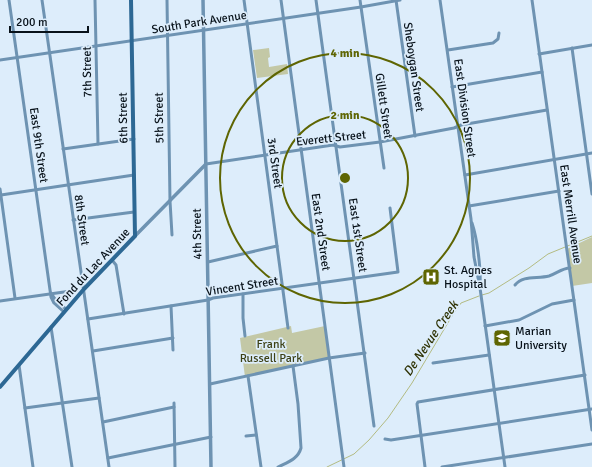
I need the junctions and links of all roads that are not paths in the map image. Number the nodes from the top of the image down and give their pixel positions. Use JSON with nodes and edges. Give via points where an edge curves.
{"nodes":[{"id":1,"x":10,"y":0,"type":"edge"},
{"id":2,"x":42,"y":0,"type":"edge"},
{"id":3,"x":95,"y":0,"type":"edge"},
{"id":4,"x":131,"y":0,"type":"edge"},
{"id":5,"x":167,"y":0,"type":"edge"},
{"id":6,"x":203,"y":0,"type":"edge"},
{"id":7,"x":244,"y":0,"type":"edge"},
{"id":8,"x":281,"y":0,"type":"edge"},
{"id":9,"x":316,"y":0,"type":"edge"},
{"id":10,"x":360,"y":0,"type":"edge"},
{"id":11,"x":397,"y":0,"type":"edge"},
{"id":12,"x":440,"y":0,"type":"edge"},
{"id":13,"x":532,"y":0,"type":"edge"},
{"id":14,"x":361,"y":7,"type":"junction"},
{"id":15,"x":318,"y":14,"type":"junction"},
{"id":16,"x":283,"y":19,"type":"junction"},
{"id":17,"x":247,"y":24,"type":"junction"},
{"id":18,"x":203,"y":31,"type":"junction"},
{"id":19,"x":499,"y":33,"type":"dead end"},
{"id":20,"x":167,"y":36,"type":"junction"},
{"id":21,"x":132,"y":41,"type":"junction"},
{"id":22,"x":592,"y":45,"type":"edge"},
{"id":23,"x":96,"y":46,"type":"junction"},
{"id":24,"x":572,"y":48,"type":"junction"},
{"id":25,"x":448,"y":50,"type":"junction"},
{"id":26,"x":50,"y":53,"type":"junction"},
{"id":27,"x":539,"y":54,"type":"junction"},
{"id":28,"x":18,"y":58,"type":"junction"},
{"id":29,"x":0,"y":60,"type":"edge"},
{"id":30,"x":542,"y":72,"type":"junction"},
{"id":31,"x":452,"y":87,"type":"junction"},
{"id":32,"x":547,"y":110,"type":"junction"},
{"id":33,"x":458,"y":126,"type":"junction"},
{"id":34,"x":415,"y":136,"type":"junction"},
{"id":35,"x":134,"y":139,"type":"junction"},
{"id":36,"x":380,"y":142,"type":"junction"},
{"id":37,"x":98,"y":144,"type":"junction"},
{"id":38,"x":336,"y":146,"type":"junction"},
{"id":39,"x":63,"y":149,"type":"junction"},
{"id":40,"x":301,"y":150,"type":"junction"},
{"id":41,"x":592,"y":153,"type":"edge"},
{"id":42,"x":586,"y":154,"type":"junction"},
{"id":43,"x":265,"y":155,"type":"junction"},
{"id":44,"x":555,"y":160,"type":"junction"},
{"id":45,"x":206,"y":164,"type":"junction"},
{"id":46,"x":384,"y":168,"type":"dead end"},
{"id":47,"x":465,"y":175,"type":"junction"},
{"id":48,"x":134,"y":176,"type":"junction"},
{"id":49,"x":194,"y":176,"type":"junction"},
{"id":50,"x":206,"y":178,"type":"junction"},
{"id":51,"x":68,"y":185,"type":"junction"},
{"id":52,"x":0,"y":189,"type":"edge"},
{"id":53,"x":36,"y":189,"type":"junction"},
{"id":54,"x":559,"y":191,"type":"junction"},
{"id":55,"x":592,"y":194,"type":"edge"},
{"id":56,"x":1,"y":196,"type":"edge"},
{"id":57,"x":170,"y":201,"type":"junction"},
{"id":58,"x":469,"y":206,"type":"junction"},
{"id":59,"x":390,"y":208,"type":"dead end"},
{"id":60,"x":134,"y":212,"type":"junction"},
{"id":61,"x":73,"y":220,"type":"junction"},
{"id":62,"x":172,"y":235,"type":"dead end"},
{"id":63,"x":135,"y":236,"type":"junction"},
{"id":64,"x":277,"y":246,"type":"junction"},
{"id":65,"x":112,"y":260,"type":"junction"},
{"id":66,"x":208,"y":262,"type":"junction"},
{"id":67,"x":570,"y":268,"type":"junction"},
{"id":68,"x":355,"y":279,"type":"junction"},
{"id":69,"x":319,"y":283,"type":"junction"},
{"id":70,"x":515,"y":285,"type":"dead end"},
{"id":71,"x":283,"y":288,"type":"junction"},
{"id":72,"x":84,"y":289,"type":"junction"},
{"id":73,"x":71,"y":291,"type":"dead end"},
{"id":74,"x":51,"y":293,"type":"junction"},
{"id":75,"x":243,"y":294,"type":"junction"},
{"id":76,"x":16,"y":298,"type":"junction"},
{"id":77,"x":0,"y":300,"type":"edge"},
{"id":78,"x":208,"y":300,"type":"junction"},
{"id":79,"x":574,"y":300,"type":"junction"},
{"id":80,"x":172,"y":306,"type":"junction"},
{"id":81,"x":65,"y":310,"type":"junction"},
{"id":82,"x":124,"y":314,"type":"junction"},
{"id":83,"x":88,"y":319,"type":"junction"},
{"id":84,"x":485,"y":326,"type":"junction"},
{"id":85,"x":51,"y":327,"type":"junction"},
{"id":86,"x":288,"y":328,"type":"dead end"},
{"id":87,"x":246,"y":336,"type":"dead end"},
{"id":88,"x":173,"y":338,"type":"junction"},
{"id":89,"x":173,"y":350,"type":"dead end"},
{"id":90,"x":93,"y":351,"type":"junction"},
{"id":91,"x":365,"y":354,"type":"junction"},
{"id":92,"x":489,"y":355,"type":"junction"},
{"id":93,"x":329,"y":358,"type":"junction"},
{"id":94,"x":433,"y":363,"type":"dead end"},
{"id":95,"x":19,"y":365,"type":"junction"},
{"id":96,"x":293,"y":366,"type":"junction"},
{"id":97,"x":248,"y":376,"type":"junction"},
{"id":98,"x":585,"y":376,"type":"junction"},
{"id":99,"x":210,"y":384,"type":"junction"},
{"id":100,"x":0,"y":387,"type":"edge"},
{"id":101,"x":494,"y":389,"type":"junction"},
{"id":102,"x":99,"y":398,"type":"junction"},
{"id":103,"x":62,"y":402,"type":"junction"},
{"id":104,"x":174,"y":403,"type":"dead end"},
{"id":105,"x":174,"y":407,"type":"junction"},
{"id":106,"x":25,"y":408,"type":"junction"},
{"id":107,"x":591,"y":410,"type":"edge"},
{"id":108,"x":103,"y":422,"type":"junction"},
{"id":109,"x":499,"y":423,"type":"junction"},
{"id":110,"x":374,"y":426,"type":"dead end"},
{"id":111,"x":592,"y":430,"type":"edge"},
{"id":112,"x":256,"y":435,"type":"junction"},
{"id":113,"x":421,"y":435,"type":"junction"},
{"id":114,"x":246,"y":436,"type":"dead end"},
{"id":115,"x":210,"y":437,"type":"junction"},
{"id":116,"x":385,"y":439,"type":"dead end"},
{"id":117,"x":174,"y":444,"type":"junction"},
{"id":118,"x":592,"y":444,"type":"edge"},
{"id":119,"x":108,"y":458,"type":"junction"},
{"id":120,"x":504,"y":458,"type":"junction"},
{"id":121,"x":33,"y":467,"type":"edge"},
{"id":122,"x":72,"y":467,"type":"edge"},
{"id":123,"x":109,"y":467,"type":"edge"},
{"id":124,"x":175,"y":467,"type":"edge"},
{"id":125,"x":211,"y":467,"type":"edge"},
{"id":126,"x":261,"y":467,"type":"edge"},
{"id":127,"x":278,"y":467,"type":"edge"},
{"id":128,"x":344,"y":467,"type":"edge"},
{"id":129,"x":425,"y":467,"type":"edge"},
{"id":130,"x":442,"y":467,"type":"edge"},
{"id":131,"x":505,"y":467,"type":"edge"}],
"edges":[{"from":1,"to":28,"type":"street","name":"East 9th Street"},
{"from":2,"to":26,"type":"street","name":"8th Street"},
{"from":3,"to":23,"type":"street","name":"7th Street"},
{"from":4,"to":21,"type":"main road","name":"6th Street"},
{"from":5,"to":20,"type":"street","name":"5th Street"},
{"from":6,"to":18,"type":"street","name":"4th Street"},
{"from":7,"to":17,"type":"street","name":"3rd Street"},
{"from":8,"to":16,"type":"street","name":"East 2nd Street"},
{"from":9,"to":15,"type":"street","name":"East 1st Street"},
{"from":10,"to":14,"type":"street","name":"Gillett Street"},
{"from":11,"to":14,"type":"street","name":"South Park Avenue"},
{"from":11,"to":34,"type":"street","name":"Sheboygan Street"},
{"from":12,"to":25,"type":"street","name":"East Division Street"},
{"from":13,"to":27,"type":"street","name":"East Merrill Avenue"},
{"from":14,"to":15,"type":"street","name":"South Park Avenue"},
{"from":14,"to":36,"type":"street","name":"Gillett Street"},
{"from":15,"to":16,"type":"street","name":"South Park Avenue"},
{"from":15,"to":38,"type":"street","name":"East 1st Street"},
{"from":16,"to":17,"type":"street","name":"South Park Avenue"},
{"from":16,"to":40,"type":"street","name":"East 2nd Street"},
{"from":17,"to":18,"type":"street","name":"South Park Avenue"},
{"from":17,"to":43,"type":"street","name":"3rd Street"},
{"from":18,"to":20,"type":"street","name":"South Park Avenue"},
{"from":18,"to":45,"type":"street","name":"4th Street"},
{"from":19,"to":25,"type":"street","via":[[498,39],[493,43]]},
{"from":20,"to":21,"type":"street","name":"South Park Avenue"},
{"from":20,"to":57,"type":"street","name":"5th Street"},
{"from":21,"to":23,"type":"street","name":"South Park Avenue"},
{"from":21,"to":35,"type":"main road","name":"6th Street"},
{"from":22,"to":24,"type":"street"},
{"from":23,"to":26,"type":"street","name":"South Park Avenue"},
{"from":23,"to":37,"type":"street","name":"7th Street"},
{"from":24,"to":27,"type":"street"},
{"from":24,"to":42,"type":"street"},
{"from":25,"to":31,"type":"street","name":"East Division Street"},
{"from":26,"to":28,"type":"street","name":"South Park Avenue"},
{"from":26,"to":39,"type":"street","name":"8th Street"},
{"from":27,"to":30,"type":"street","name":"East Merrill Avenue"},
{"from":28,"to":29,"type":"street","name":"South Park Avenue"},
{"from":28,"to":53,"type":"street","name":"East 9th Street"},
{"from":30,"to":31,"type":"street"},
{"from":30,"to":32,"type":"street","name":"East Merrill Avenue"},
{"from":31,"to":33,"type":"street","name":"East Division Street"},
{"from":32,"to":33,"type":"street","name":"Everett Street"},
{"from":32,"to":44,"type":"street","name":"East Merrill Avenue"},
{"from":33,"to":34,"type":"street","name":"Everett Street"},
{"from":33,"to":47,"type":"street","name":"East Division Street"},
{"from":34,"to":36,"type":"street","name":"Everett Street"},
{"from":35,"to":37,"type":"street"},
{"from":35,"to":48,"type":"main road","name":"6th Street"},
{"from":36,"to":38,"type":"street","name":"Everett Street"},
{"from":36,"to":46,"type":"street","name":"Gillett Street"},
{"from":37,"to":39,"type":"street"},
{"from":38,"to":40,"type":"street","name":"Everett Street"},
{"from":38,"to":68,"type":"street","name":"East 1st Street"},
{"from":39,"to":51,"type":"street","name":"8th Street"},
{"from":40,"to":43,"type":"street","name":"Everett Street"},
{"from":40,"to":69,"type":"street","name":"East 2nd Street"},
{"from":41,"to":42,"type":"street"},
{"from":42,"to":44,"type":"street"},
{"from":42,"to":55,"type":"street"},
{"from":43,"to":45,"type":"street","name":"Everett Street"},
{"from":43,"to":64,"type":"street","name":"3rd Street"},
{"from":44,"to":47,"type":"street"},
{"from":44,"to":54,"type":"street","name":"East Merrill Avenue"},
{"from":45,"to":49,"type":"street","name":"Fond du Lac Avenue"},
{"from":45,"to":50,"type":"street","name":"4th Street"},
{"from":47,"to":58,"type":"street","name":"East Division Street"},
{"from":48,"to":51,"type":"street"},
{"from":48,"to":60,"type":"main road","name":"6th Street"},
{"from":49,"to":50,"type":"street","via":[[201,174]]},
{"from":49,"to":57,"type":"street","name":"Fond du Lac Avenue"},
{"from":50,"to":66,"type":"street","name":"4th Street"},
{"from":51,"to":53,"type":"street"},
{"from":51,"to":61,"type":"street","name":"8th Street"},
{"from":52,"to":56,"type":"street"},
{"from":53,"to":56,"type":"street"},
{"from":53,"to":74,"type":"street","name":"East 9th Street"},
{"from":54,"to":58,"type":"street"},
{"from":54,"to":67,"type":"street","name":"East Merrill Avenue"},
{"from":56,"to":76,"type":"street"},
{"from":57,"to":62,"type":"street","name":"5th Street"},
{"from":57,"to":63,"type":"street","name":"Fond du Lac Avenue"},
{"from":58,"to":84,"type":"street","name":"East Division Street","via":[[480,270]]},
{"from":59,"to":68,"type":"street","name":"Vincent Street","via":[[398,272]]},
{"from":60,"to":61,"type":"street"},
{"from":60,"to":63,"type":"main road","name":"6th Street"},
{"from":61,"to":72,"type":"street","name":"8th Street"},
{"from":63,"to":65,"type":"main road","name":"Fond du Lac Avenue"},
{"from":64,"to":66,"type":"street"},
{"from":64,"to":71,"type":"street","name":"3rd Street"},
{"from":65,"to":72,"type":"main road","name":"Fond du Lac Avenue"},
{"from":65,"to":82,"type":"street","via":[[116,265]]},
{"from":66,"to":78,"type":"street","name":"4th Street"},
{"from":67,"to":70,"type":"street","via":[[546,277],[523,279]]},
{"from":67,"to":79,"type":"street","name":"East Merrill Avenue"},
{"from":68,"to":69,"type":"street","name":"Vincent Street"},
{"from":68,"to":91,"type":"street","name":"East 1st Street"},
{"from":69,"to":71,"type":"street","name":"Vincent Street"},
{"from":69,"to":93,"type":"street","name":"East 2nd Street"},
{"from":71,"to":75,"type":"street","name":"Vincent Street"},
{"from":71,"to":86,"type":"street","name":"3rd Street"},
{"from":72,"to":81,"type":"main road","name":"Fond du Lac Avenue"},
{"from":72,"to":83,"type":"street","name":"8th Street"},
{"from":73,"to":74,"type":"street"},
{"from":74,"to":76,"type":"street"},
{"from":74,"to":81,"type":"street","name":"East 9th Street","via":[[53,301]]},
{"from":75,"to":78,"type":"street","name":"Vincent Street"},
{"from":75,"to":87,"type":"street"},
{"from":76,"to":77,"type":"street"},
{"from":78,"to":80,"type":"street","name":"Vincent Street"},
{"from":78,"to":99,"type":"street","name":"4th Street"},
{"from":79,"to":84,"type":"street","via":[[552,304],[518,320]]},
{"from":79,"to":98,"type":"street","name":"East Merrill Avenue"},
{"from":80,"to":82,"type":"street","name":"Vincent Street"},
{"from":80,"to":88,"type":"street"},
{"from":81,"to":85,"type":"main road","name":"Fond du Lac Avenue"},
{"from":82,"to":83,"type":"street","name":"Vincent Street"},
{"from":83,"to":90,"type":"street","name":"8th Street"},
{"from":84,"to":92,"type":"street","name":"East Division Street"},
{"from":85,"to":95,"type":"main road","name":"Fond du Lac Avenue"},
{"from":85,"to":103,"type":"street"},
{"from":88,"to":89,"type":"street"},
{"from":88,"to":90,"type":"street"},
{"from":90,"to":102,"type":"street","name":"8th Street"},
{"from":91,"to":93,"type":"street"},
{"from":91,"to":110,"type":"street","name":"East 1st Street"},
{"from":92,"to":94,"type":"street"},
{"from":92,"to":101,"type":"street","name":"East Division Street"},
{"from":93,"to":96,"type":"street"},
{"from":93,"to":128,"type":"street","name":"East 2nd Street"},
{"from":95,"to":100,"type":"main road","name":"Fond du Lac Avenue"},
{"from":95,"to":106,"type":"street"},
{"from":96,"to":97,"type":"street"},
{"from":96,"to":127,"type":"street","via":[[301,449],[295,458]]},
{"from":97,"to":99,"type":"street"},
{"from":97,"to":112,"type":"street"},
{"from":98,"to":101,"type":"street"},
{"from":98,"to":107,"type":"street","name":"East Merrill Avenue"},
{"from":99,"to":115,"type":"street","name":"4th Street"},
{"from":101,"to":109,"type":"street","name":"East Division Street"},
{"from":101,"to":113,"type":"street","via":[[418,402]]},
{"from":102,"to":103,"type":"street"},
{"from":102,"to":108,"type":"street","name":"8th Street"},
{"from":103,"to":106,"type":"street"},
{"from":103,"to":122,"type":"street"},
{"from":104,"to":105,"type":"street"},
{"from":105,"to":108,"type":"street"},
{"from":105,"to":117,"type":"street"},
{"from":106,"to":121,"type":"street"},
{"from":107,"to":109,"type":"street"},
{"from":107,"to":111,"type":"street","name":"East Merrill Avenue"},
{"from":108,"to":119,"type":"street","name":"8th Street"},
{"from":109,"to":113,"type":"street"},
{"from":109,"to":120,"type":"street","name":"East Division Street"},
{"from":112,"to":114,"type":"street"},
{"from":112,"to":126,"type":"street"},
{"from":113,"to":116,"type":"street"},
{"from":113,"to":129,"type":"street"},
{"from":115,"to":117,"type":"street"},
{"from":115,"to":125,"type":"street","name":"4th Street"},
{"from":117,"to":119,"type":"street"},
{"from":117,"to":124,"type":"street"},
{"from":118,"to":120,"type":"street"},
{"from":119,"to":123,"type":"street","name":"8th Street"},
{"from":120,"to":130,"type":"street"},
{"from":120,"to":131,"type":"street","name":"East Division Street"}]}
